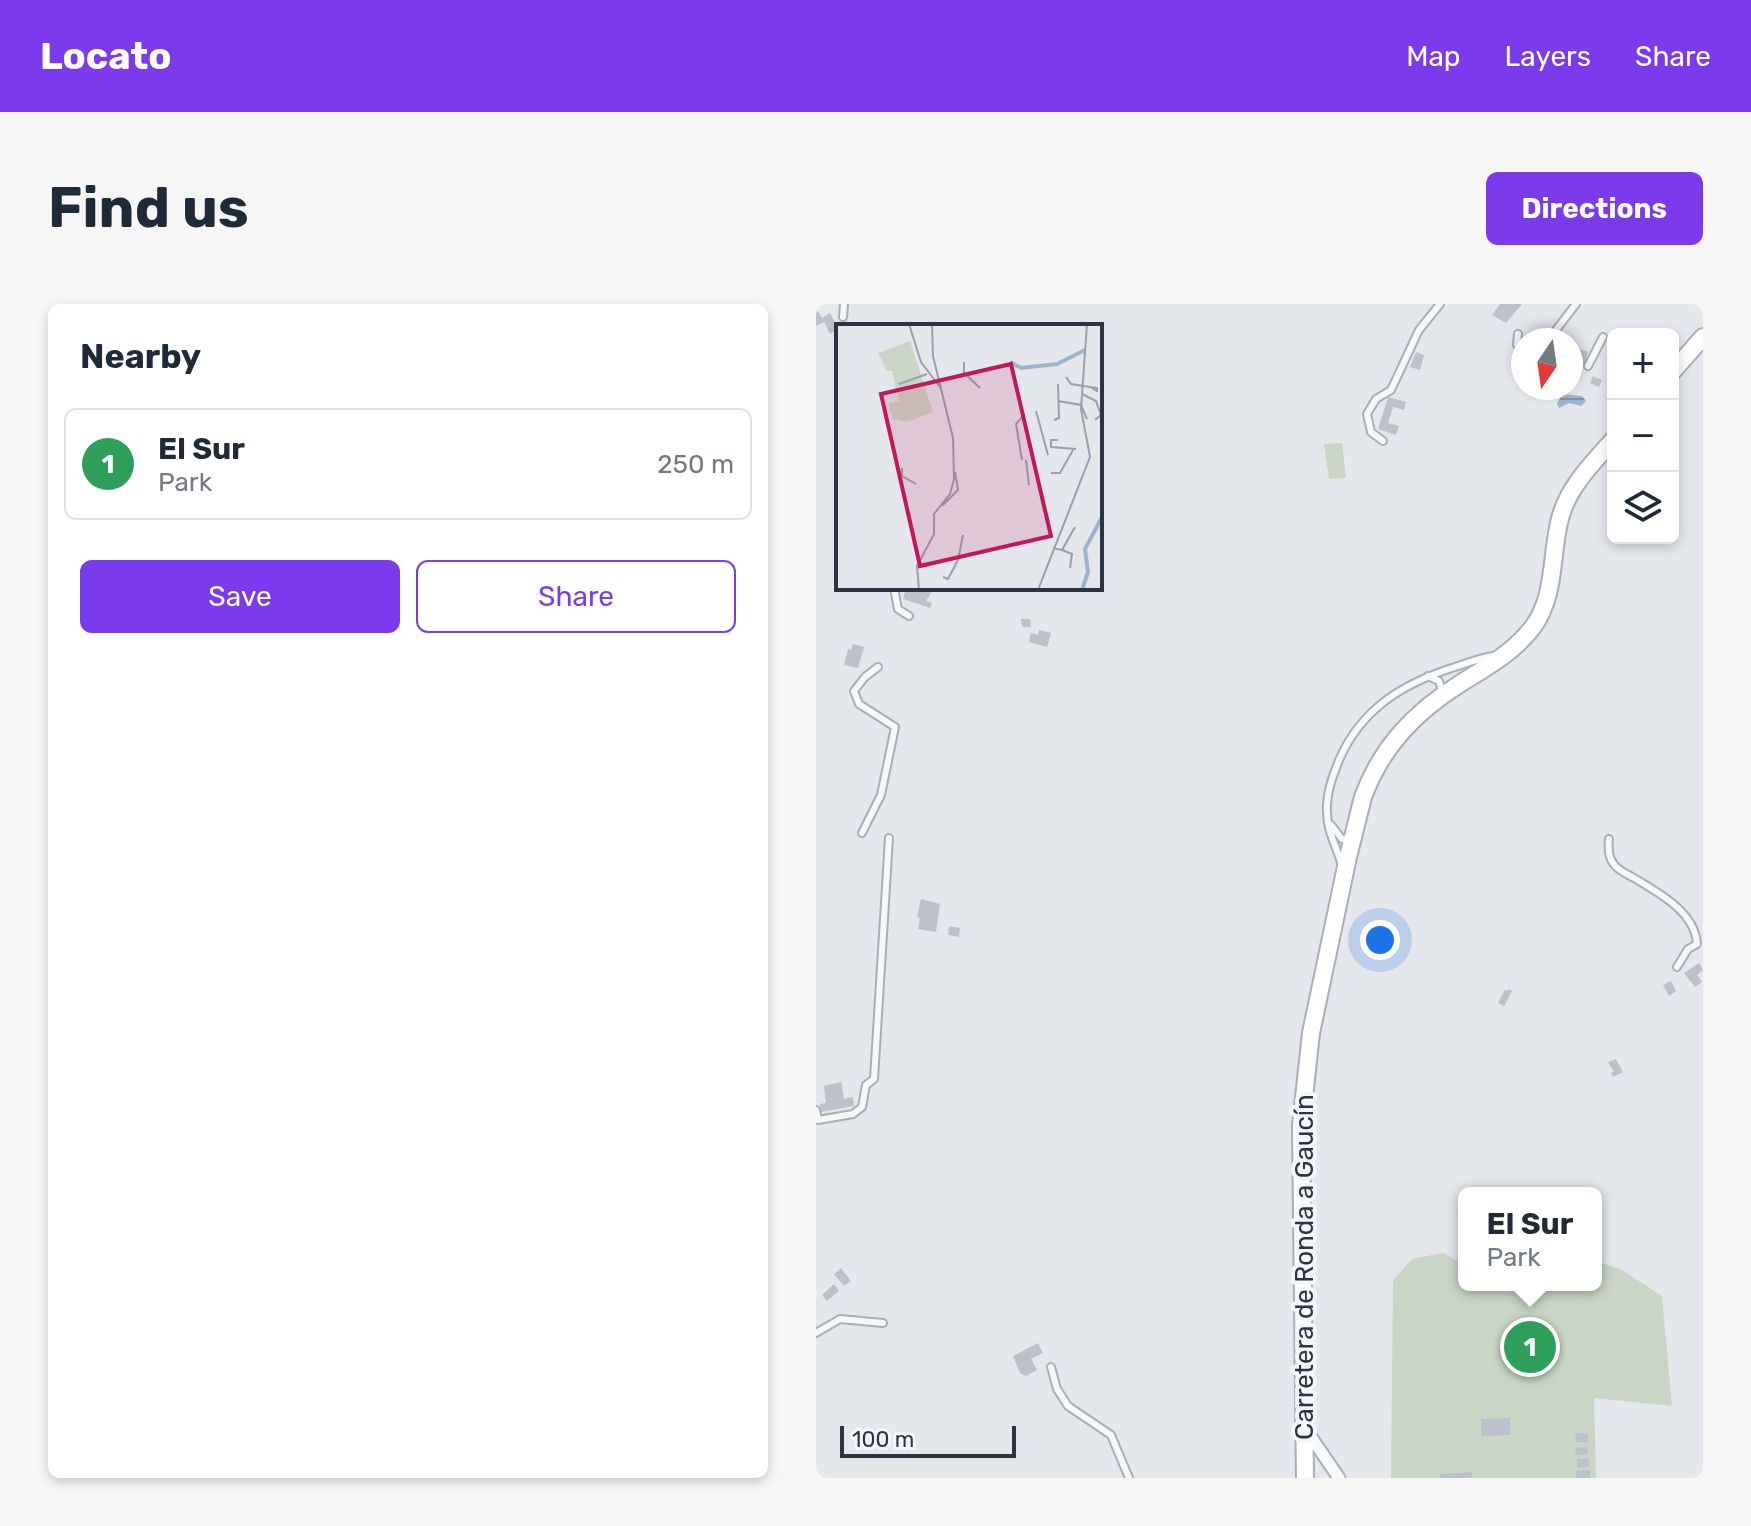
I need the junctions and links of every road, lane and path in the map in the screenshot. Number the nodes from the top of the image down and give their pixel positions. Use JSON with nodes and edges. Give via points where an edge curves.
{"nodes":[{"id":1,"x":844,"y":304,"type":"edge"},
{"id":2,"x":1440,"y":304,"type":"edge"},
{"id":3,"x":1576,"y":304,"type":"edge"},
{"id":4,"x":843,"y":317,"type":"dead end"},
{"id":5,"x":1558,"y":328,"type":"edge"},
{"id":6,"x":1603,"y":337,"type":"dead end"},
{"id":7,"x":1703,"y":337,"type":"edge"},
{"id":8,"x":1679,"y":364,"type":"edge"},
{"id":9,"x":1588,"y":366,"type":"dead end"},
{"id":10,"x":1383,"y":441,"type":"dead end"},
{"id":11,"x":1607,"y":447,"type":"edge"},
{"id":12,"x":894,"y":590,"type":"edge"},
{"id":13,"x":909,"y":616,"type":"dead end"},
{"id":14,"x":1505,"y":655,"type":"junction"},
{"id":15,"x":878,"y":667,"type":"dead end"},
{"id":16,"x":1428,"y":676,"type":"junction"},
{"id":17,"x":1439,"y":698,"type":"junction"},
{"id":18,"x":1327,"y":818,"type":"junction"},
{"id":19,"x":862,"y":833,"type":"dead end"},
{"id":20,"x":889,"y":838,"type":"dead end"},
{"id":21,"x":1609,"y":839,"type":"dead end"},
{"id":22,"x":1352,"y":840,"type":"junction"},
{"id":23,"x":1344,"y":877,"type":"junction"},
{"id":24,"x":1677,"y":967,"type":"dead end"},
{"id":25,"x":816,"y":1110,"type":"edge"},
{"id":26,"x":883,"y":1323,"type":"dead end"},
{"id":27,"x":816,"y":1333,"type":"edge"},
{"id":28,"x":1051,"y":1367,"type":"dead end"},
{"id":29,"x":1304,"y":1434,"type":"junction"},
{"id":30,"x":1129,"y":1478,"type":"edge"},
{"id":31,"x":1305,"y":1478,"type":"edge"},
{"id":32,"x":1339,"y":1478,"type":"edge"}],
"edges":[{"from":1,"to":4,"type":"lane"},
{"from":2,"to":10,"type":"lane","via":[[1419,330],[1391,390],[1376,399],[1367,414],[1371,432]]},
{"from":3,"to":5,"type":"lane"},
{"from":6,"to":9,"type":"lane"},
{"from":7,"to":8,"type":"main road"},
{"from":11,"to":14,"type":"main road","name":"Carretera de Ronda a Gaucín","via":[[1568,496],[1546,602],[1524,638]]},
{"from":12,"to":13,"type":"lane","via":[[898,609]]},
{"from":14,"to":16,"type":"lane"},
{"from":14,"to":17,"type":"main road","name":"Carretera de Ronda a Gaucín"},
{"from":15,"to":19,"type":"lane","via":[[854,691],[859,704],[895,727],[881,795]]},
{"from":16,"to":17,"type":"lane","via":[[1443,688]]},
{"from":16,"to":18,"type":"lane","via":[[1398,690],[1354,733],[1331,779]]},
{"from":17,"to":22,"type":"main road","name":"Carretera de Ronda a Gaucín","via":[[1405,725],[1386,750],[1367,786]]},
{"from":18,"to":22,"type":"lane","via":[[1334,832]]},
{"from":18,"to":23,"type":"lane"},
{"from":20,"to":25,"type":"lane","via":[[874,1079],[866,1085],[862,1107],[853,1114],[818,1120]]},
{"from":21,"to":24,"type":"lane","via":[[1614,866],[1686,915],[1697,944]]},
{"from":22,"to":23,"type":"main road","name":"Carretera de Ronda a Gaucín"},
{"from":23,"to":29,"type":"main road","name":"Carretera de Ronda a Gaucín","via":[[1303,1087]]},
{"from":26,"to":27,"type":"lane","via":[[840,1319]]},
{"from":28,"to":30,"type":"lane","via":[[1068,1406],[1111,1435]]},
{"from":29,"to":31,"type":"main road","name":"Carretera de Ronda a Gaucín"},
{"from":29,"to":32,"type":"street"}]}
